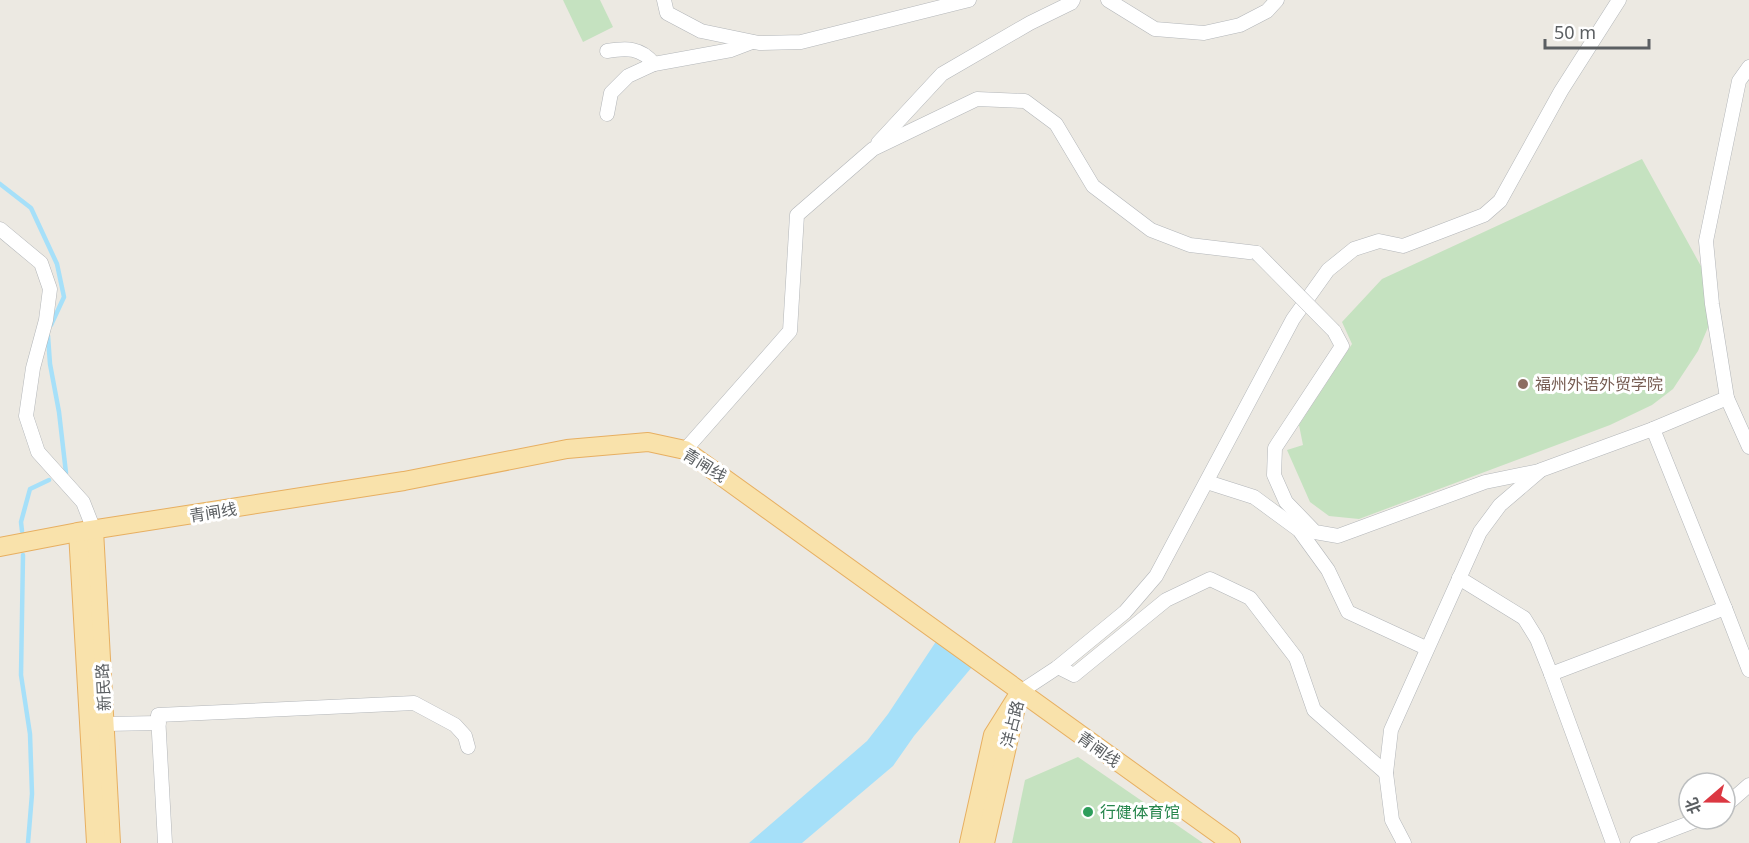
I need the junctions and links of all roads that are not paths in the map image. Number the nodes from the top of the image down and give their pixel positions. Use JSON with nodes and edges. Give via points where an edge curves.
{"nodes":[{"id":1,"x":664,"y":0,"type":"edge"},
{"id":2,"x":969,"y":0,"type":"edge"},
{"id":3,"x":1073,"y":0,"type":"edge"},
{"id":4,"x":1107,"y":0,"type":"edge"},
{"id":5,"x":1277,"y":0,"type":"edge"},
{"id":6,"x":1619,"y":0,"type":"edge"},
{"id":7,"x":752,"y":42,"type":"junction"},
{"id":8,"x":607,"y":51,"type":"dead end"},
{"id":9,"x":654,"y":64,"type":"junction"},
{"id":10,"x":1749,"y":67,"type":"edge"},
{"id":11,"x":607,"y":114,"type":"dead end"},
{"id":12,"x":873,"y":148,"type":"junction"},
{"id":13,"x":0,"y":229,"type":"edge"},
{"id":14,"x":1727,"y":398,"type":"junction"},
{"id":15,"x":1653,"y":429,"type":"junction"},
{"id":16,"x":1749,"y":447,"type":"edge"},
{"id":17,"x":685,"y":450,"type":"junction"},
{"id":18,"x":1540,"y":470,"type":"junction"},
{"id":19,"x":1207,"y":482,"type":"junction"},
{"id":20,"x":86,"y":531,"type":"junction"},
{"id":21,"x":0,"y":547,"type":"edge"},
{"id":22,"x":1459,"y":578,"type":"junction"},
{"id":23,"x":1725,"y":608,"type":"junction"},
{"id":24,"x":1426,"y":648,"type":"junction"},
{"id":25,"x":1058,"y":667,"type":"junction"},
{"id":26,"x":1749,"y":670,"type":"edge"},
{"id":27,"x":1551,"y":674,"type":"junction"},
{"id":28,"x":1020,"y":692,"type":"junction"},
{"id":29,"x":159,"y":723,"type":"junction"},
{"id":30,"x":105,"y":724,"type":"junction"},
{"id":31,"x":468,"y":747,"type":"dead end"},
{"id":32,"x":1386,"y":773,"type":"junction"},
{"id":33,"x":1749,"y":785,"type":"edge"},
{"id":34,"x":1737,"y":796,"type":"edge"},
{"id":35,"x":1677,"y":828,"type":"edge"},
{"id":36,"x":96,"y":843,"type":"edge"},
{"id":37,"x":111,"y":843,"type":"edge"},
{"id":38,"x":165,"y":843,"type":"edge"},
{"id":39,"x":969,"y":843,"type":"edge"},
{"id":40,"x":984,"y":843,"type":"edge"},
{"id":41,"x":1231,"y":843,"type":"edge"},
{"id":42,"x":1404,"y":843,"type":"edge"},
{"id":43,"x":1613,"y":843,"type":"edge"},
{"id":44,"x":1637,"y":843,"type":"edge"}],
"edges":[{"from":1,"to":7,"type":"street","via":[[667,13],[701,31]]},
{"from":2,"to":7,"type":"street","via":[[801,42]]},
{"from":3,"to":12,"type":"street","via":[[942,74]]},
{"from":4,"to":5,"type":"street","via":[[1155,29],[1204,33],[1240,25],[1267,11]]},
{"from":6,"to":19,"type":"street","via":[[1561,92],[1500,201],[1484,215],[1403,246],[1379,241],[1354,249],[1328,270],[1293,319]]},
{"from":7,"to":9,"type":"street","via":[[731,50]]},
{"from":8,"to":9,"type":"street","via":[[631,48]]},
{"from":9,"to":11,"type":"street","via":[[628,76],[611,93]]},
{"from":10,"to":14,"type":"street","via":[[1739,81],[1706,241]]},
{"from":12,"to":17,"type":"street","via":[[797,215],[790,331]]},
{"from":12,"to":18,"type":"street","bridge":true,"via":[[977,99],[1025,101],[1056,124],[1093,186],[1151,230],[1190,245],[1257,253],[1335,331],[1342,346],[1275,448],[1274,475],[1286,502],[1315,532],[1338,536],[1485,482]]},
{"from":13,"to":20,"type":"street","via":[[40,263],[50,289],[26,416],[38,452],[83,502]]},
{"from":14,"to":15,"type":"street"},
{"from":14,"to":16,"type":"street"},
{"from":15,"to":18,"type":"street"},
{"from":15,"to":23,"type":"street"},
{"from":17,"to":20,"type":"main road","name":"青闸线","via":[[648,442],[567,449],[404,481]]},
{"from":17,"to":28,"type":"main road","name":"青闸线"},
{"from":18,"to":22,"type":"street","via":[[1500,505],[1480,532]]},
{"from":19,"to":24,"type":"street","via":[[1254,497],[1299,530],[1328,570],[1348,612]]},
{"from":19,"to":25,"type":"street","via":[[1156,576],[1125,612]]},
{"from":20,"to":21,"type":"main road","name":"青闸线"},
{"from":20,"to":30,"type":"main road","name":"新民路"},
{"from":20,"to":36,"type":"main road","name":"新民路"},
{"from":22,"to":24,"type":"street"},
{"from":22,"to":27,"type":"street","via":[[1524,618]]},
{"from":23,"to":26,"type":"street"},
{"from":23,"to":27,"type":"street"},
{"from":24,"to":32,"type":"street","via":[[1391,730]]},
{"from":25,"to":28,"type":"street"},
{"from":25,"to":32,"type":"street","via":[[1074,675],[1166,600],[1210,579],[1250,598],[1296,658],[1314,710]]},
{"from":27,"to":43,"type":"street"},
{"from":28,"to":39,"type":"main road","name":"洋占路","via":[[993,735]]},
{"from":28,"to":40,"type":"main road","name":"洋占路"},
{"from":28,"to":41,"type":"main road","name":"青闸线"},
{"from":29,"to":30,"type":"street"},
{"from":29,"to":31,"type":"street","via":[[158,715],[404,702],[414,703],[455,725],[465,736]]},
{"from":29,"to":38,"type":"street"},
{"from":30,"to":37,"type":"main road","name":"新民路"},
{"from":32,"to":42,"type":"street","via":[[1392,820]]},
{"from":33,"to":34,"type":"street"},
{"from":35,"to":44,"type":"street"}]}
